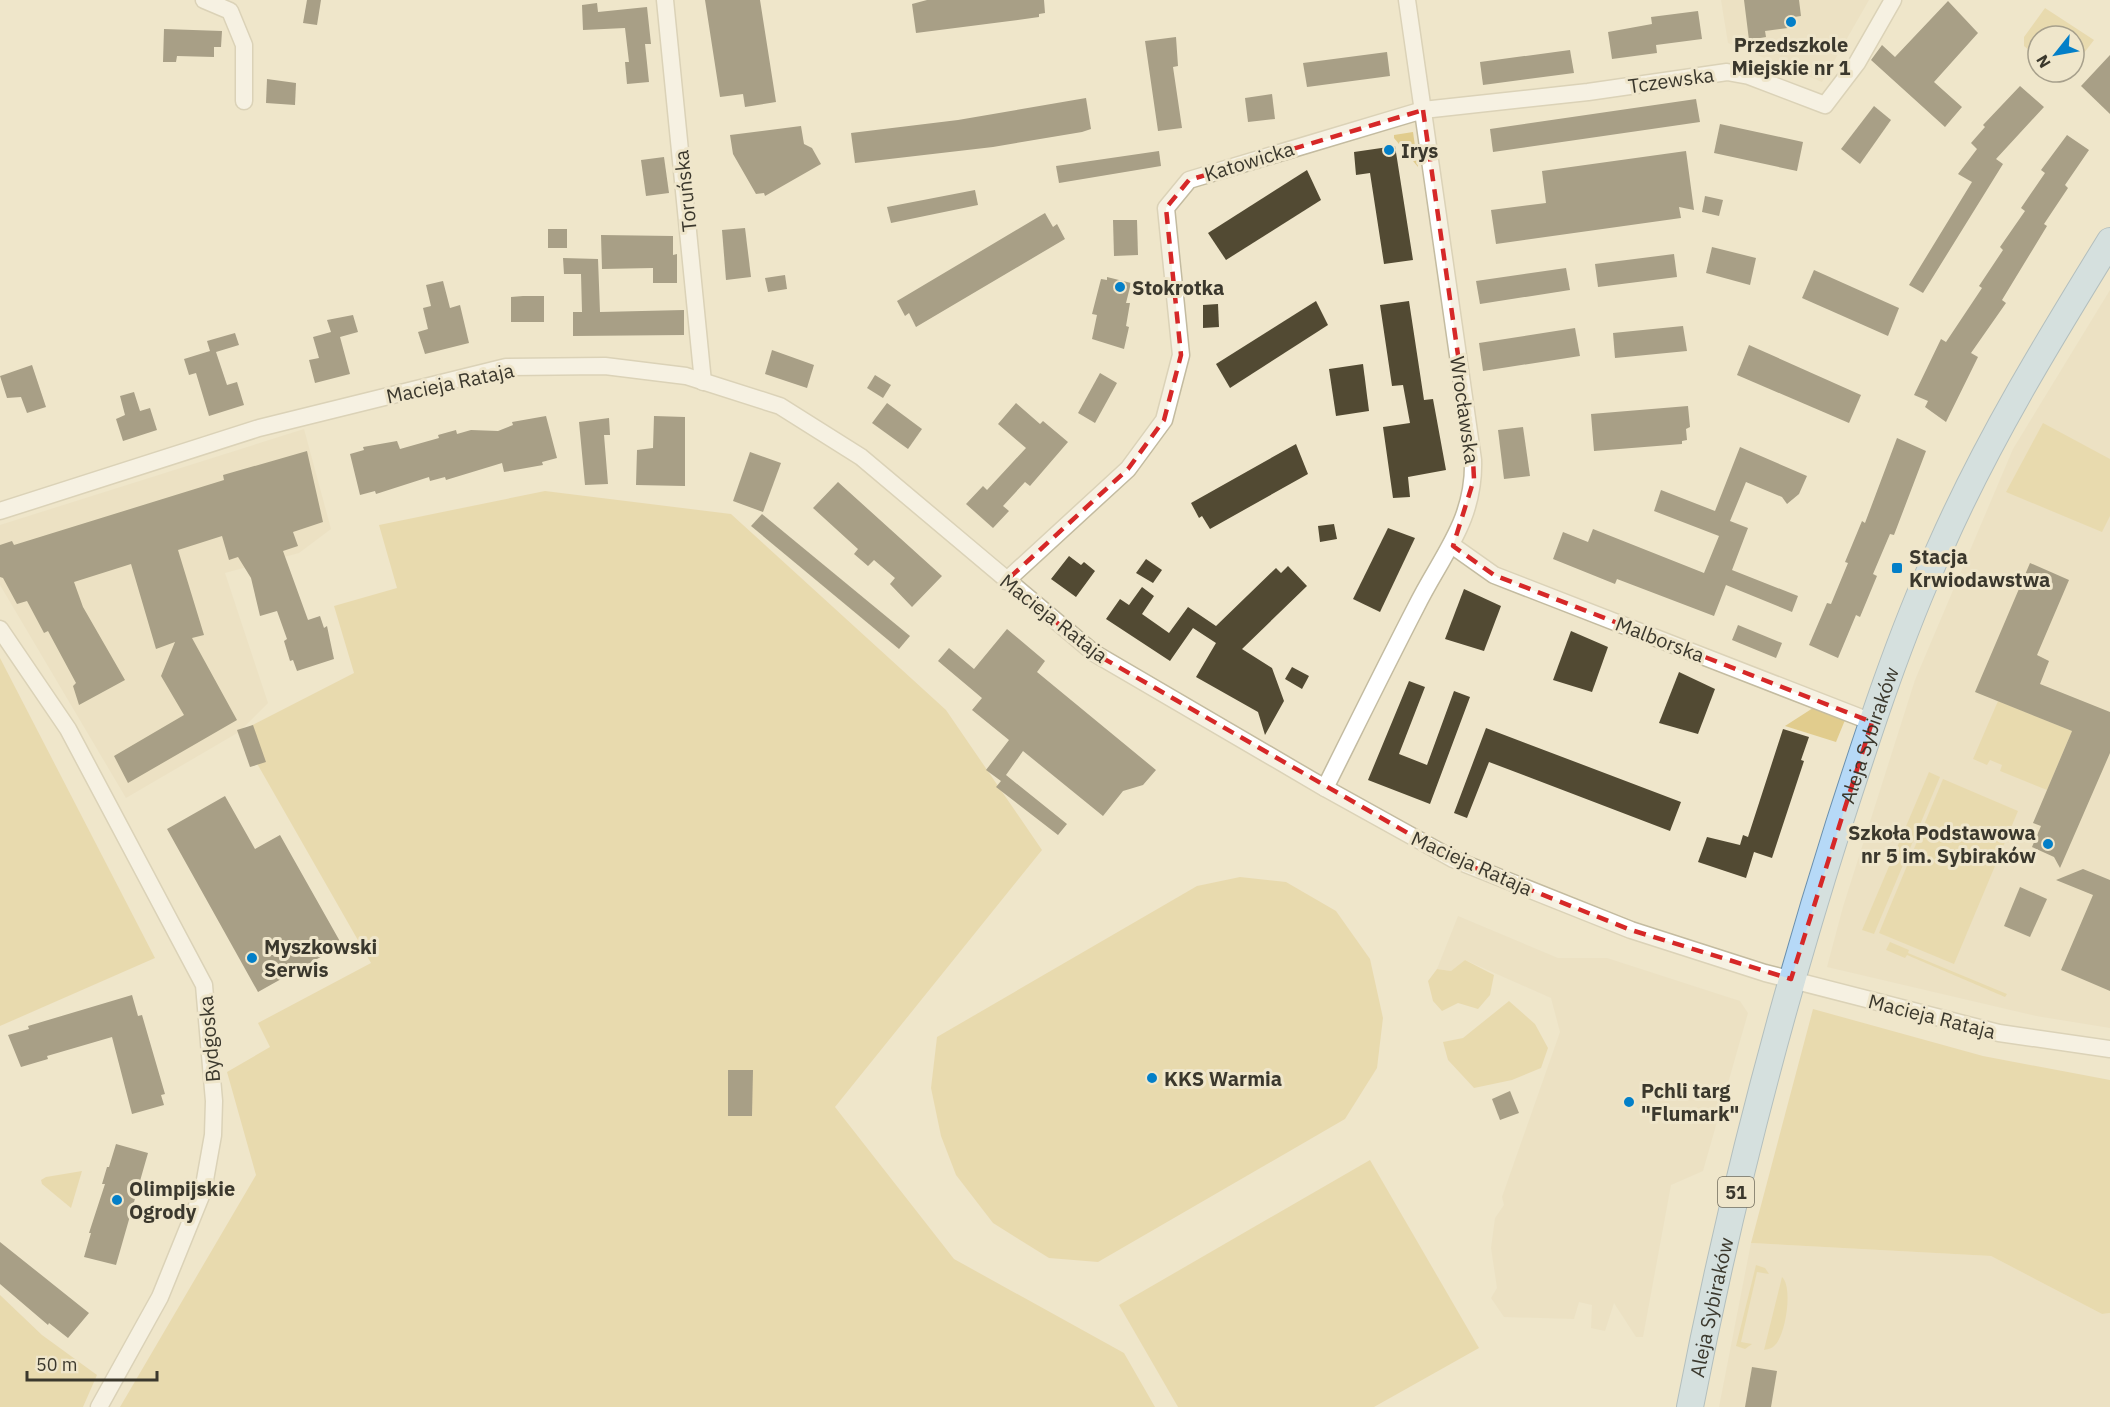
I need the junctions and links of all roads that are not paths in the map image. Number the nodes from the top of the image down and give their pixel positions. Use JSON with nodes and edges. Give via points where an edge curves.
{"nodes":[{"id":1,"x":204,"y":0,"type":"edge"},
{"id":2,"x":665,"y":0,"type":"edge"},
{"id":3,"x":1407,"y":0,"type":"edge"},
{"id":4,"x":1893,"y":0,"type":"edge"},
{"id":5,"x":244,"y":101,"type":"dead end"},
{"id":6,"x":1423,"y":110,"type":"junction"},
{"id":7,"x":2110,"y":241,"type":"edge"},
{"id":8,"x":703,"y":382,"type":"junction"},
{"id":9,"x":0,"y":511,"type":"edge"},
{"id":10,"x":1452,"y":546,"type":"junction"},
{"id":11,"x":1006,"y":581,"type":"junction"},
{"id":12,"x":0,"y":629,"type":"edge"},
{"id":13,"x":1872,"y":722,"type":"junction"},
{"id":14,"x":1325,"y":788,"type":"junction"},
{"id":15,"x":1791,"y":979,"type":"junction"},
{"id":16,"x":2110,"y":1049,"type":"edge"},
{"id":17,"x":99,"y":1407,"type":"edge"},
{"id":18,"x":1690,"y":1407,"type":"edge"}],
"edges":[{"from":1,"to":5,"type":"street","via":[[230,11],[244,45]]},
{"from":2,"to":8,"type":"street","name":"Toruńska"},
{"from":3,"to":6,"type":"street","name":"Wrocławska"},
{"from":4,"to":6,"type":"street","name":"Tczewska","via":[[1857,63],[1825,105],[1749,76],[1726,72]]},
{"from":6,"to":10,"type":"street","name":"Wrocławska","via":[[1473,460],[1474,479]]},
{"from":6,"to":11,"type":"street","name":"Katowicka","via":[[1189,180],[1166,208],[1181,355],[1164,420],[1128,470]]},
{"from":7,"to":13,"type":"main road","name":"Aleja Sybiraków","number":"51","via":[[1984,457],[1909,619]]},
{"from":8,"to":9,"type":"street","name":"Macieja Rataja","via":[[686,376],[605,366],[506,367],[259,428]]},
{"from":8,"to":11,"type":"street","name":"Macieja Rataja","via":[[780,406],[861,457]]},
{"from":10,"to":13,"type":"street","name":"Malborska","via":[[1494,575]]},
{"from":10,"to":14,"type":"street","name":"Wrocławska","via":[[1423,593]]},
{"from":11,"to":14,"type":"street","name":"Macieja Rataja","via":[[1094,653]]},
{"from":12,"to":17,"type":"street","name":"Bydgoska","via":[[68,729],[204,985],[214,1101],[213,1135],[202,1191],[160,1297]]},
{"from":13,"to":15,"type":"main road","name":"Aleja Sybiraków","number":"51"},
{"from":14,"to":15,"type":"street","name":"Macieja Rataja","via":[[1453,859],[1631,930]]},
{"from":15,"to":16,"type":"street","name":"Macieja Rataja","via":[[1999,1033]]},
{"from":15,"to":18,"type":"main road","name":"Aleja Sybiraków","number":"51","via":[[1748,1136]]}]}
